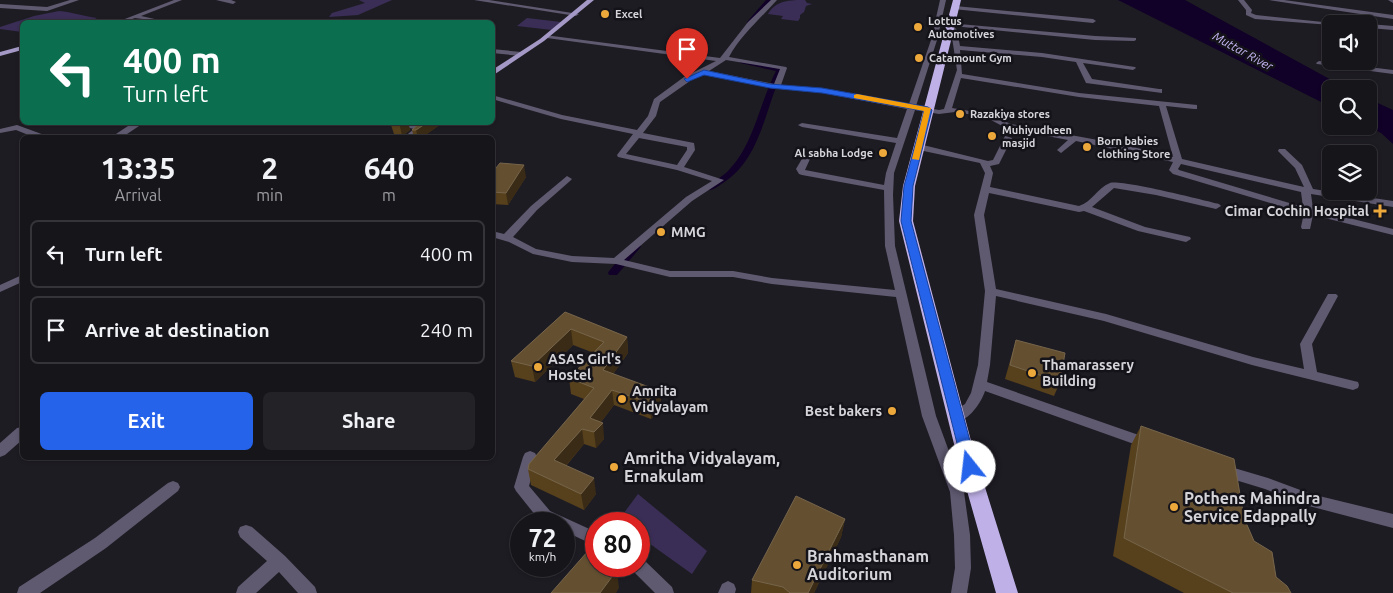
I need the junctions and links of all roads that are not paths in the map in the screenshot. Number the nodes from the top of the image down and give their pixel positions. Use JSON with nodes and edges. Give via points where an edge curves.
{"nodes":[{"id":1,"x":76,"y":0,"type":"edge"},
{"id":2,"x":179,"y":0,"type":"edge"},
{"id":3,"x":219,"y":0,"type":"edge"},
{"id":4,"x":477,"y":0,"type":"edge"},
{"id":5,"x":538,"y":0,"type":"edge"},
{"id":6,"x":591,"y":0,"type":"edge"},
{"id":7,"x":774,"y":0,"type":"edge"},
{"id":8,"x":943,"y":0,"type":"edge"},
{"id":9,"x":1241,"y":0,"type":"edge"},
{"id":10,"x":1272,"y":0,"type":"edge"},
{"id":11,"x":233,"y":2,"type":"dead end"},
{"id":12,"x":956,"y":4,"type":"edge"},
{"id":13,"x":0,"y":6,"type":"edge"},
{"id":14,"x":524,"y":6,"type":"junction"},
{"id":15,"x":576,"y":14,"type":"junction"},
{"id":16,"x":136,"y":17,"type":"junction"},
{"id":17,"x":1393,"y":17,"type":"edge"},
{"id":18,"x":126,"y":20,"type":"edge"},
{"id":19,"x":152,"y":20,"type":"edge"},
{"id":20,"x":1093,"y":21,"type":"dead end"},
{"id":21,"x":1322,"y":23,"type":"edge"},
{"id":22,"x":949,"y":25,"type":"junction"},
{"id":23,"x":1377,"y":27,"type":"edge"},
{"id":24,"x":1393,"y":28,"type":"edge"},
{"id":25,"x":548,"y":36,"type":"junction"},
{"id":26,"x":1134,"y":39,"type":"dead end"},
{"id":27,"x":956,"y":48,"type":"junction"},
{"id":28,"x":20,"y":49,"type":"edge"},
{"id":29,"x":495,"y":50,"type":"edge"},
{"id":30,"x":0,"y":54,"type":"edge"},
{"id":31,"x":521,"y":54,"type":"junction"},
{"id":32,"x":723,"y":59,"type":"junction"},
{"id":33,"x":1078,"y":60,"type":"junction"},
{"id":34,"x":1319,"y":63,"type":"dead end"},
{"id":35,"x":1133,"y":68,"type":"dead end"},
{"id":36,"x":495,"y":72,"type":"edge"},
{"id":37,"x":704,"y":72,"type":"junction"},
{"id":38,"x":1393,"y":72,"type":"edge"},
{"id":39,"x":958,"y":75,"type":"junction"},
{"id":40,"x":774,"y":87,"type":"junction"},
{"id":41,"x":1159,"y":90,"type":"dead end"},
{"id":42,"x":495,"y":98,"type":"edge"},
{"id":43,"x":1162,"y":104,"type":"junction"},
{"id":44,"x":913,"y":106,"type":"junction"},
{"id":45,"x":1194,"y":106,"type":"dead end"},
{"id":46,"x":948,"y":109,"type":"junction"},
{"id":47,"x":928,"y":110,"type":"junction"},
{"id":48,"x":136,"y":125,"type":"edge"},
{"id":49,"x":406,"y":125,"type":"edge"},
{"id":50,"x":424,"y":125,"type":"edge"},
{"id":51,"x":802,"y":125,"type":"dead end"},
{"id":52,"x":421,"y":128,"type":"junction"},
{"id":53,"x":0,"y":131,"type":"edge"},
{"id":54,"x":1008,"y":131,"type":"junction"},
{"id":55,"x":638,"y":134,"type":"junction"},
{"id":56,"x":37,"y":135,"type":"edge"},
{"id":57,"x":119,"y":135,"type":"edge"},
{"id":58,"x":411,"y":135,"type":"edge"},
{"id":59,"x":1073,"y":139,"type":"junction"},
{"id":60,"x":899,"y":141,"type":"junction"},
{"id":61,"x":919,"y":147,"type":"junction"},
{"id":62,"x":1061,"y":150,"type":"dead end"},
{"id":63,"x":1282,"y":151,"type":"dead end"},
{"id":64,"x":806,"y":159,"type":"dead end"},
{"id":65,"x":1178,"y":160,"type":"junction"},
{"id":66,"x":985,"y":164,"type":"junction"},
{"id":67,"x":678,"y":168,"type":"junction"},
{"id":68,"x":567,"y":179,"type":"dead end"},
{"id":69,"x":888,"y":188,"type":"junction"},
{"id":70,"x":985,"y":189,"type":"junction"},
{"id":71,"x":1307,"y":191,"type":"junction"},
{"id":72,"x":1393,"y":204,"type":"edge"},
{"id":73,"x":1216,"y":206,"type":"dead end"},
{"id":74,"x":1085,"y":208,"type":"junction"},
{"id":75,"x":1309,"y":210,"type":"junction"},
{"id":76,"x":1306,"y":227,"type":"dead end"},
{"id":77,"x":1393,"y":232,"type":"edge"},
{"id":78,"x":495,"y":235,"type":"edge"},
{"id":79,"x":507,"y":237,"type":"junction"},
{"id":80,"x":1186,"y":239,"type":"dead end"},
{"id":81,"x":621,"y":262,"type":"junction"},
{"id":82,"x":20,"y":279,"type":"edge"},
{"id":83,"x":0,"y":289,"type":"edge"},
{"id":84,"x":991,"y":291,"type":"junction"},
{"id":85,"x":901,"y":294,"type":"junction"},
{"id":86,"x":1332,"y":296,"type":"dead end"},
{"id":87,"x":1311,"y":375,"type":"junction"},
{"id":88,"x":980,"y":384,"type":"junction"},
{"id":89,"x":1353,"y":385,"type":"dead end"},
{"id":90,"x":956,"y":417,"type":"junction"},
{"id":91,"x":20,"y":434,"type":"edge"},
{"id":92,"x":1164,"y":450,"type":"edge"},
{"id":93,"x":0,"y":451,"type":"edge"},
{"id":94,"x":530,"y":457,"type":"dead end"},
{"id":95,"x":1208,"y":466,"type":"edge"},
{"id":96,"x":172,"y":487,"type":"dead end"},
{"id":97,"x":956,"y":492,"type":"junction"},
{"id":98,"x":979,"y":496,"type":"junction"},
{"id":99,"x":542,"y":512,"type":"edge"},
{"id":100,"x":1393,"y":520,"type":"edge"},
{"id":101,"x":246,"y":532,"type":"dead end"},
{"id":102,"x":279,"y":561,"type":"junction"},
{"id":103,"x":650,"y":577,"type":"edge"},
{"id":104,"x":24,"y":593,"type":"edge"},
{"id":105,"x":244,"y":593,"type":"edge"},
{"id":106,"x":309,"y":593,"type":"edge"},
{"id":107,"x":666,"y":593,"type":"edge"},
{"id":108,"x":959,"y":593,"type":"edge"},
{"id":109,"x":1007,"y":593,"type":"edge"}],
"edges":[{"from":1,"to":13,"type":"street","via":[[47,8]]},
{"from":2,"to":16,"type":"street"},
{"from":3,"to":11,"type":"street"},
{"from":4,"to":14,"type":"street"},
{"from":5,"to":14,"type":"street"},
{"from":6,"to":15,"type":"main road"},
{"from":7,"to":32,"type":"street","via":[[750,23]]},
{"from":8,"to":44,"type":"street"},
{"from":9,"to":21,"type":"street","via":[[1249,10],[1248,14],[1255,17]]},
{"from":10,"to":17,"type":"street"},
{"from":12,"to":20,"type":"street"},
{"from":12,"to":22,"type":"highway"},
{"from":14,"to":15,"type":"street"},
{"from":15,"to":25,"type":"main road"},
{"from":16,"to":18,"type":"street"},
{"from":16,"to":19,"type":"street"},
{"from":22,"to":26,"type":"street"},
{"from":22,"to":27,"type":"street","via":[[954,30]]},
{"from":22,"to":47,"type":"highway"},
{"from":23,"to":24,"type":"street"},
{"from":25,"to":31,"type":"main road"},
{"from":25,"to":32,"type":"street"},
{"from":27,"to":33,"type":"street"},
{"from":27,"to":39,"type":"street"},
{"from":28,"to":30,"type":"main road"},
{"from":29,"to":31,"type":"street"},
{"from":31,"to":36,"type":"main road"},
{"from":32,"to":37,"type":"street"},
{"from":32,"to":40,"type":"street","via":[[784,68]]},
{"from":33,"to":35,"type":"street"},
{"from":33,"to":41,"type":"street","via":[[1089,81]]},
{"from":34,"to":38,"type":"street"},
{"from":37,"to":40,"type":"street"},
{"from":37,"to":55,"type":"street","via":[[687,79],[656,101],[652,116]]},
{"from":39,"to":43,"type":"street","via":[[1079,95]]},
{"from":39,"to":46,"type":"street"},
{"from":40,"to":44,"type":"street","via":[[822,91]]},
{"from":42,"to":55,"type":"street"},
{"from":43,"to":45,"type":"street"},
{"from":43,"to":65,"type":"street"},
{"from":44,"to":47,"type":"street"},
{"from":44,"to":60,"type":"street"},
{"from":46,"to":47,"type":"street","via":[[940,112]]},
{"from":46,"to":54,"type":"street","via":[[1000,119]]},
{"from":47,"to":61,"type":"highway"},
{"from":48,"to":57,"type":"street"},
{"from":49,"to":52,"type":"street"},
{"from":50,"to":52,"type":"street"},
{"from":51,"to":60,"type":"street"},
{"from":52,"to":58,"type":"street"},
{"from":53,"to":56,"type":"street","via":[[17,126]]},
{"from":54,"to":59,"type":"street"},
{"from":54,"to":66,"type":"street","via":[[996,162]]},
{"from":55,"to":67,"type":"street","via":[[691,145]]},
{"from":55,"to":67,"type":"street","via":[[621,155]]},
{"from":59,"to":62,"type":"street"},
{"from":59,"to":65,"type":"street"},
{"from":60,"to":69,"type":"street"},
{"from":61,"to":66,"type":"street","via":[[975,158]]},
{"from":61,"to":90,"type":"highway","via":[[909,186],[906,221]]},
{"from":63,"to":71,"type":"street","via":[[1299,167]]},
{"from":64,"to":69,"type":"street","via":[[800,169],[802,172]]},
{"from":65,"to":71,"type":"street"},
{"from":65,"to":75,"type":"street","via":[[1173,170],[1180,174]]},
{"from":66,"to":70,"type":"street","via":[[989,173]]},
{"from":67,"to":81,"type":"street","via":[[719,180],[689,199]]},
{"from":68,"to":79,"type":"street"},
{"from":69,"to":85,"type":"street","via":[[890,246]]},
{"from":70,"to":74,"type":"street","via":[[1070,208]]},
{"from":70,"to":84,"type":"street","via":[[979,215]]},
{"from":71,"to":72,"type":"street"},
{"from":71,"to":75,"type":"street"},
{"from":73,"to":74,"type":"street","via":[[1113,184]]},
{"from":74,"to":80,"type":"street","via":[[1142,229]]},
{"from":75,"to":76,"type":"street"},
{"from":75,"to":77,"type":"street"},
{"from":78,"to":79,"type":"street"},
{"from":79,"to":81,"type":"street","via":[[533,251],[572,259]]},
{"from":81,"to":85,"type":"street","via":[[670,274],[733,274]]},
{"from":82,"to":83,"type":"street"},
{"from":84,"to":87,"type":"street","via":[[1106,318]]},
{"from":84,"to":88,"type":"street"},
{"from":85,"to":97,"type":"street","via":[[929,416]]},
{"from":86,"to":87,"type":"street","via":[[1306,344]]},
{"from":87,"to":89,"type":"street"},
{"from":88,"to":90,"type":"street","via":[[970,407]]},
{"from":88,"to":92,"type":"street"},
{"from":90,"to":98,"type":"highway"},
{"from":91,"to":93,"type":"street"},
{"from":94,"to":99,"type":"street","via":[[521,486]]},
{"from":95,"to":100,"type":"street","via":[[1309,500]]},
{"from":96,"to":104,"type":"street","via":[[75,562]]},
{"from":97,"to":98,"type":"street"},
{"from":97,"to":108,"type":"street","via":[[962,534],[963,568]]},
{"from":98,"to":109,"type":"highway"},
{"from":101,"to":102,"type":"street"},
{"from":102,"to":105,"type":"street"},
{"from":102,"to":106,"type":"street"},
{"from":103,"to":107,"type":"street"}]}
